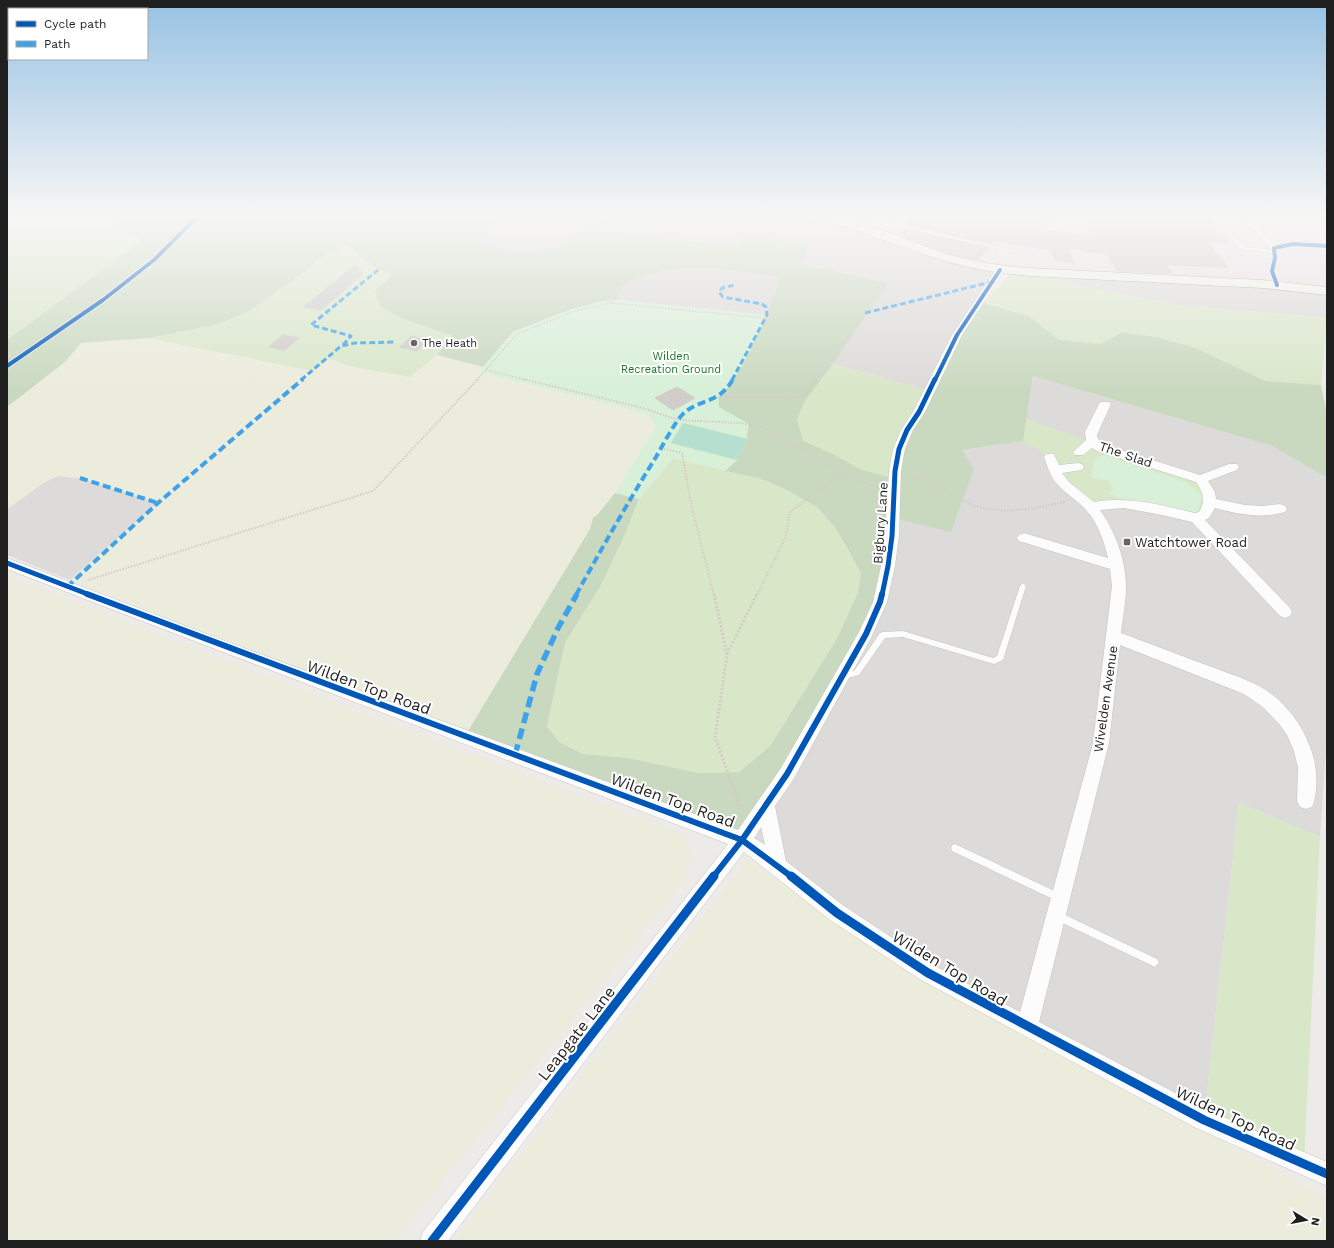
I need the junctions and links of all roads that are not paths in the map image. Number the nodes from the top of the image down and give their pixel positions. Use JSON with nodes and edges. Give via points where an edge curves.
{"nodes":[{"id":1,"x":997,"y":274,"type":"edge"},
{"id":2,"x":1071,"y":274,"type":"edge"},
{"id":3,"x":1273,"y":274,"type":"edge"},
{"id":4,"x":1278,"y":285,"type":"junction"},
{"id":5,"x":1327,"y":291,"type":"edge"},
{"id":6,"x":1105,"y":404,"type":"dead end"},
{"id":7,"x":1092,"y":442,"type":"junction"},
{"id":8,"x":1079,"y":452,"type":"dead end"},
{"id":9,"x":1078,"y":467,"type":"dead end"},
{"id":10,"x":1233,"y":467,"type":"dead end"},
{"id":11,"x":1200,"y":479,"type":"junction"},
{"id":12,"x":1210,"y":502,"type":"junction"},
{"id":13,"x":1086,"y":503,"type":"junction"},
{"id":14,"x":1280,"y":509,"type":"dead end"},
{"id":15,"x":1196,"y":518,"type":"junction"},
{"id":16,"x":1024,"y":538,"type":"dead end"},
{"id":17,"x":7,"y":563,"type":"edge"},
{"id":18,"x":1117,"y":566,"type":"junction"},
{"id":19,"x":1023,"y":586,"type":"dead end"},
{"id":20,"x":1285,"y":612,"type":"dead end"},
{"id":21,"x":1114,"y":636,"type":"junction"},
{"id":22,"x":844,"y":676,"type":"junction"},
{"id":23,"x":1306,"y":801,"type":"dead end"},
{"id":24,"x":766,"y":804,"type":"junction"},
{"id":25,"x":742,"y":840,"type":"junction"},
{"id":26,"x":955,"y":848,"type":"dead end"},
{"id":27,"x":778,"y":866,"type":"junction"},
{"id":28,"x":1061,"y":898,"type":"junction"},
{"id":29,"x":1056,"y":916,"type":"junction"},
{"id":30,"x":1154,"y":962,"type":"dead end"},
{"id":31,"x":1027,"y":1027,"type":"junction"},
{"id":32,"x":1327,"y":1174,"type":"edge"},
{"id":33,"x":432,"y":1241,"type":"edge"}],
"edges":[{"from":1,"to":22,"type":"street","name":"Bigbury Lane","via":[[957,335],[899,449],[895,471],[892,536],[880,602]]},
{"from":2,"to":4,"type":"street"},
{"from":3,"to":4,"type":"lane"},
{"from":4,"to":5,"type":"street"},
{"from":6,"to":7,"type":"street","name":"The Slad","via":[[1091,432]]},
{"from":7,"to":8,"type":"street"},
{"from":7,"to":11,"type":"street","name":"The Slad","via":[[1101,448]]},
{"from":9,"to":13,"type":"street","name":"Wivelden Avenue","via":[[1052,463],[1059,478]]},
{"from":10,"to":11,"type":"street"},
{"from":11,"to":12,"type":"street","via":[[1208,488]]},
{"from":12,"to":14,"type":"street","via":[[1247,511]]},
{"from":12,"to":15,"type":"street","via":[[1204,515]]},
{"from":13,"to":15,"type":"street","via":[[1124,504]]},
{"from":13,"to":18,"type":"street","name":"Wivelden Avenue","via":[[1105,532]]},
{"from":15,"to":20,"type":"street"},
{"from":16,"to":18,"type":"street"},
{"from":17,"to":25,"type":"street","name":"Wilden Top Road"},
{"from":18,"to":21,"type":"street","name":"Wivelden Avenue","via":[[1120,586]]},
{"from":19,"to":22,"type":"lane","via":[[1000,658],[994,661],[903,634],[884,635],[856,673]]},
{"from":21,"to":23,"type":"street","via":[[1250,689],[1268,700],[1282,714],[1302,749],[1306,764]]},
{"from":21,"to":28,"type":"street","name":"Wivelden Avenue","via":[[1101,743]]},
{"from":22,"to":24,"type":"street","name":"Bigbury Lane","via":[[787,774]]},
{"from":24,"to":25,"type":"street","name":"Bigbury Lane"},
{"from":24,"to":27,"type":"street"},
{"from":25,"to":27,"type":"street","name":"Wilden Top Road"},
{"from":25,"to":33,"type":"street","name":"Leapgate Lane"},
{"from":26,"to":28,"type":"lane"},
{"from":27,"to":31,"type":"street","name":"Wilden Top Road","via":[[837,913],[928,973]]},
{"from":28,"to":29,"type":"street","name":"Wivelden Avenue"},
{"from":29,"to":30,"type":"lane"},
{"from":29,"to":31,"type":"street","name":"Wivelden Avenue"},
{"from":31,"to":32,"type":"street","name":"Wilden Top Road","via":[[1204,1120]]}]}
